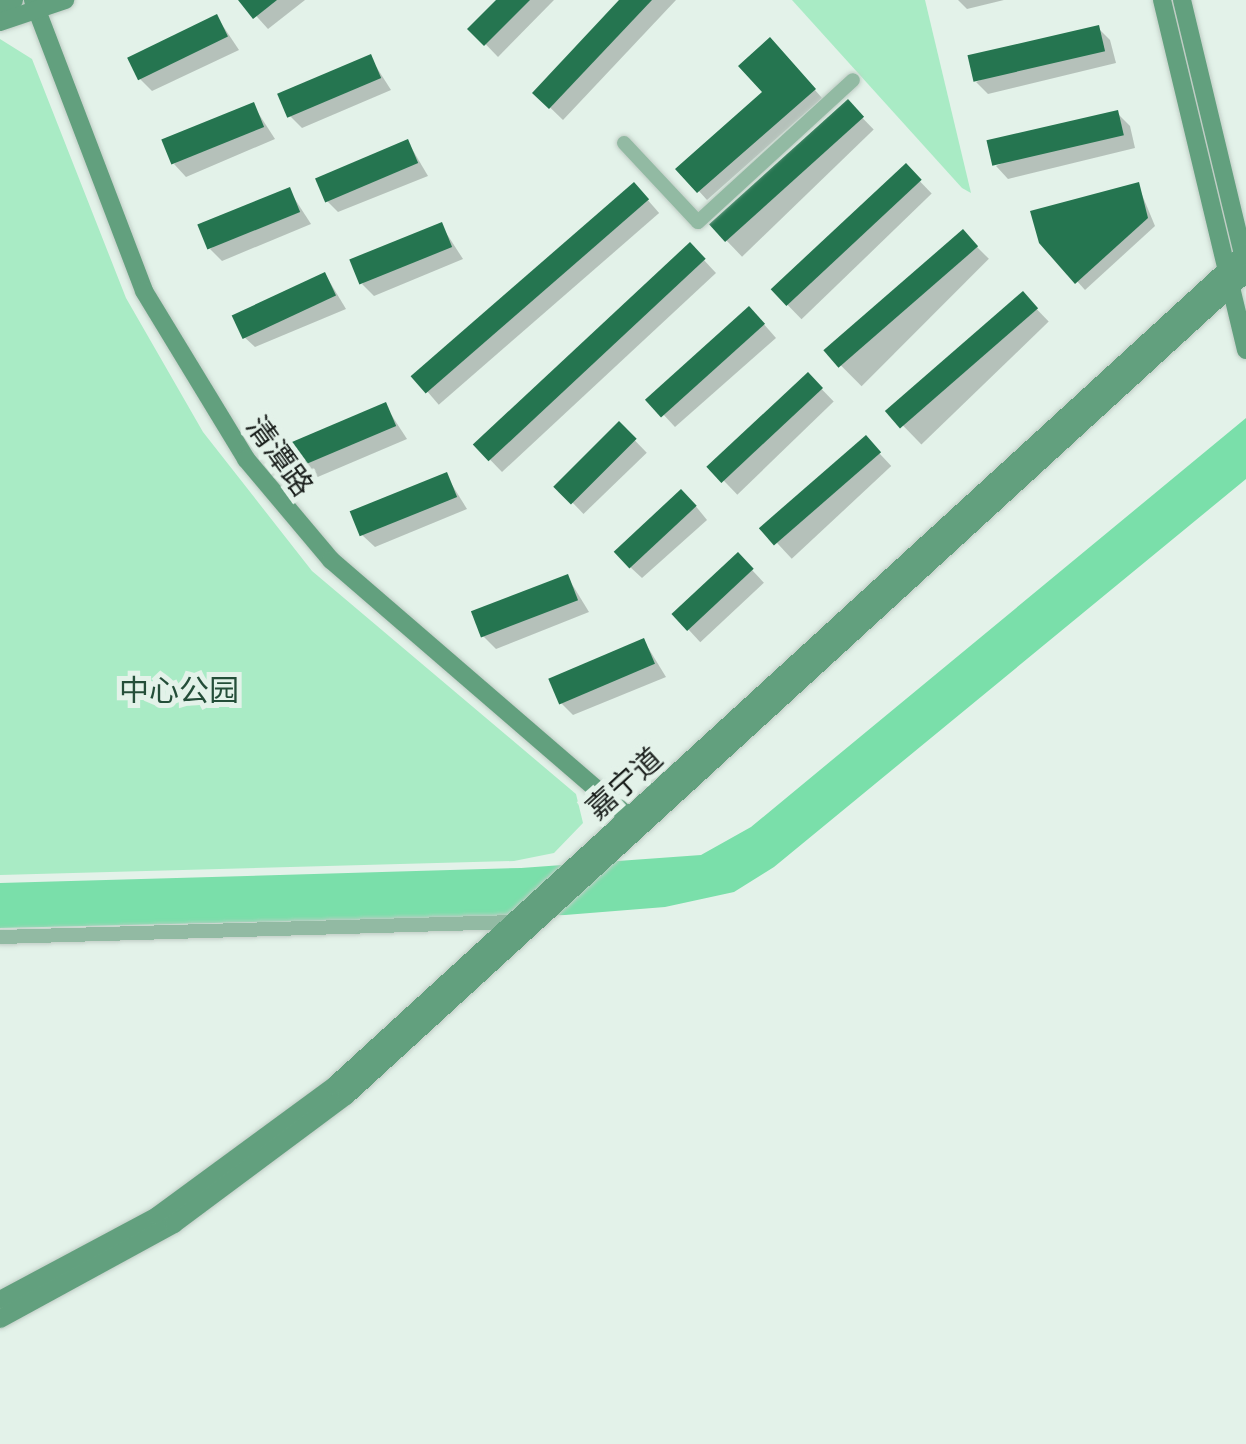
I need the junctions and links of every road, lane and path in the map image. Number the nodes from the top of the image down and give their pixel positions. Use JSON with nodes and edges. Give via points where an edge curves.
{"nodes":[{"id":1,"x":14,"y":0,"type":"edge"},
{"id":2,"x":65,"y":0,"type":"edge"},
{"id":3,"x":1162,"y":0,"type":"edge"},
{"id":4,"x":1182,"y":0,"type":"edge"},
{"id":5,"x":0,"y":5,"type":"edge"},
{"id":6,"x":35,"y":5,"type":"edge"},
{"id":7,"x":0,"y":22,"type":"edge"},
{"id":8,"x":853,"y":80,"type":"dead end"},
{"id":9,"x":624,"y":143,"type":"dead end"},
{"id":10,"x":1245,"y":262,"type":"edge"},
{"id":11,"x":1228,"y":280,"type":"junction"},
{"id":12,"x":1246,"y":350,"type":"edge"},
{"id":13,"x":635,"y":823,"type":"junction"},
{"id":14,"x":515,"y":922,"type":"junction"},
{"id":15,"x":0,"y":938,"type":"edge"},
{"id":16,"x":0,"y":1300,"type":"edge"},
{"id":17,"x":0,"y":1319,"type":"edge"}],
"edges":[{"from":1,"to":5,"type":"main road"},
{"from":2,"to":6,"type":"main road"},
{"from":3,"to":11,"type":"main road"},
{"from":4,"to":10,"type":"main road"},
{"from":6,"to":7,"type":"main road"},
{"from":6,"to":13,"type":"main road","name":"清潭路","via":[[144,291],[246,459],[331,560]]},
{"from":8,"to":9,"type":"street","via":[[698,222]]},
{"from":10,"to":11,"type":"main road","name":"嘉宁道"},
{"from":11,"to":12,"type":"main road"},
{"from":11,"to":13,"type":"main road","name":"嘉宁道"},
{"from":13,"to":14,"type":"main road","name":"嘉宁道","via":[[588,852]]},
{"from":13,"to":17,"type":"main road","name":"嘉宁道","via":[[614,855],[276,1153],[128,1252]]},
{"from":14,"to":15,"type":"street"},
{"from":14,"to":16,"type":"main road","name":"嘉宁道","via":[[358,1066],[233,1166],[95,1254]]}]}
